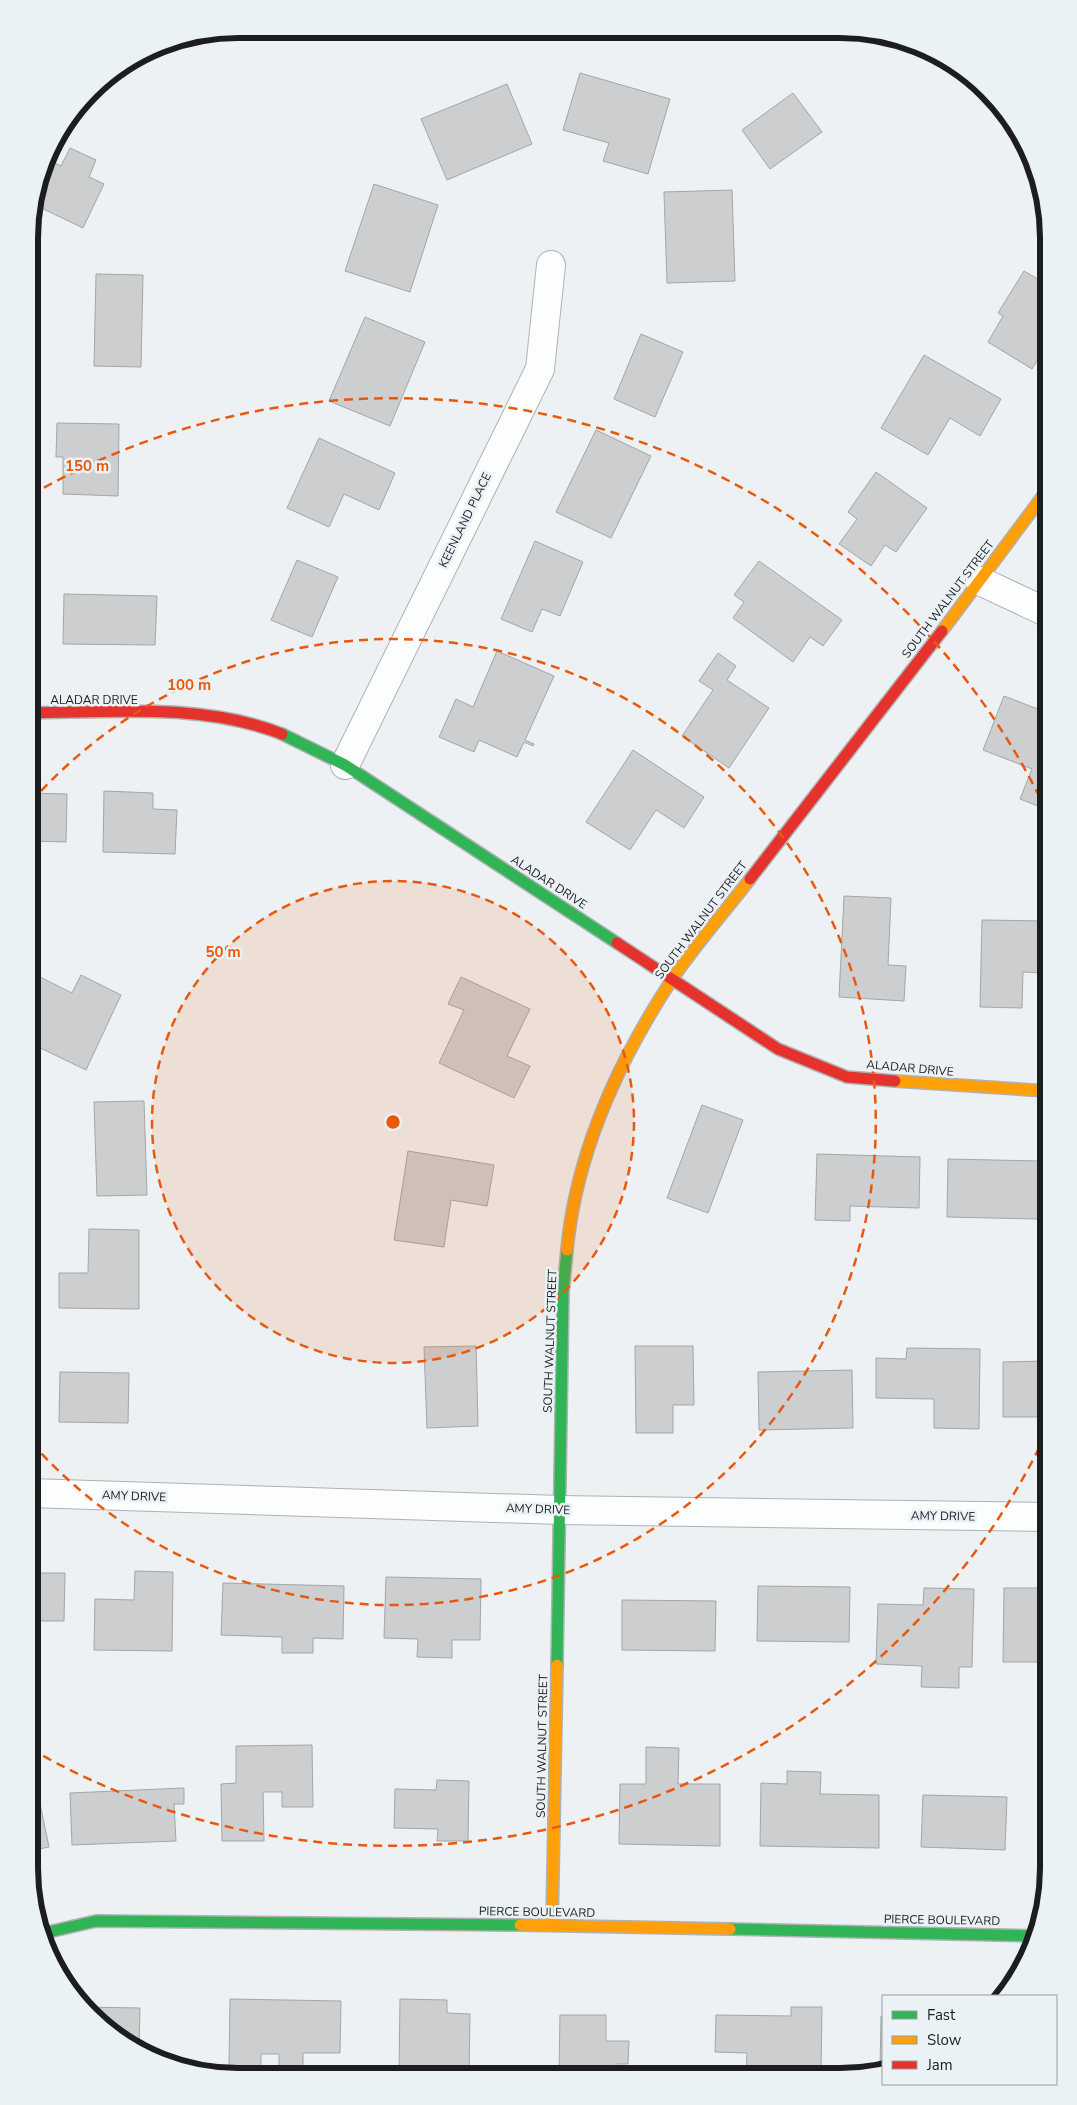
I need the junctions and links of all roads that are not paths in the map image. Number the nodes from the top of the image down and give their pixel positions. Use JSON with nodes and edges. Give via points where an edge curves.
{"nodes":[{"id":1,"x":551,"y":265,"type":"dead end"},
{"id":2,"x":1040,"y":500,"type":"edge"},
{"id":3,"x":980,"y":581,"type":"junction"},
{"id":4,"x":1040,"y":609,"type":"edge"},
{"id":5,"x":38,"y":713,"type":"edge"},
{"id":6,"x":345,"y":765,"type":"junction"},
{"id":7,"x":672,"y":980,"type":"junction"},
{"id":8,"x":1040,"y":1090,"type":"edge"},
{"id":9,"x":38,"y":1493,"type":"edge"},
{"id":10,"x":560,"y":1510,"type":"junction"},
{"id":11,"x":1040,"y":1518,"type":"edge"},
{"id":12,"x":552,"y":1925,"type":"junction"},
{"id":13,"x":48,"y":1932,"type":"edge"},
{"id":14,"x":1027,"y":1936,"type":"edge"}],
"edges":[{"from":1,"to":6,"type":"street","name":"KEENLAND PLACE","via":[[540,369]]},
{"from":2,"to":3,"type":"street","name":"SOUTH WALNUT STREET"},
{"from":3,"to":4,"type":"street"},
{"from":3,"to":7,"type":"street","name":"SOUTH WALNUT STREET"},
{"from":5,"to":6,"type":"street","name":"ALADAR DRIVE","via":[[169,714],[222,718],[275,732]]},
{"from":6,"to":7,"type":"street","name":"ALADAR DRIVE"},
{"from":7,"to":8,"type":"street","name":"ALADAR DRIVE","via":[[778,1049],[847,1077]]},
{"from":7,"to":10,"type":"street","name":"SOUTH WALNUT STREET","via":[[624,1060],[588,1146],[570,1215],[563,1292]]},
{"from":9,"to":10,"type":"street","name":"AMY DRIVE"},
{"from":10,"to":11,"type":"street","name":"AMY DRIVE"},
{"from":10,"to":12,"type":"street","name":"SOUTH WALNUT STREET"},
{"from":12,"to":13,"type":"street","name":"PIERCE BOULEVARD","via":[[96,1922]]},
{"from":12,"to":14,"type":"street","name":"PIERCE BOULEVARD"}]}
